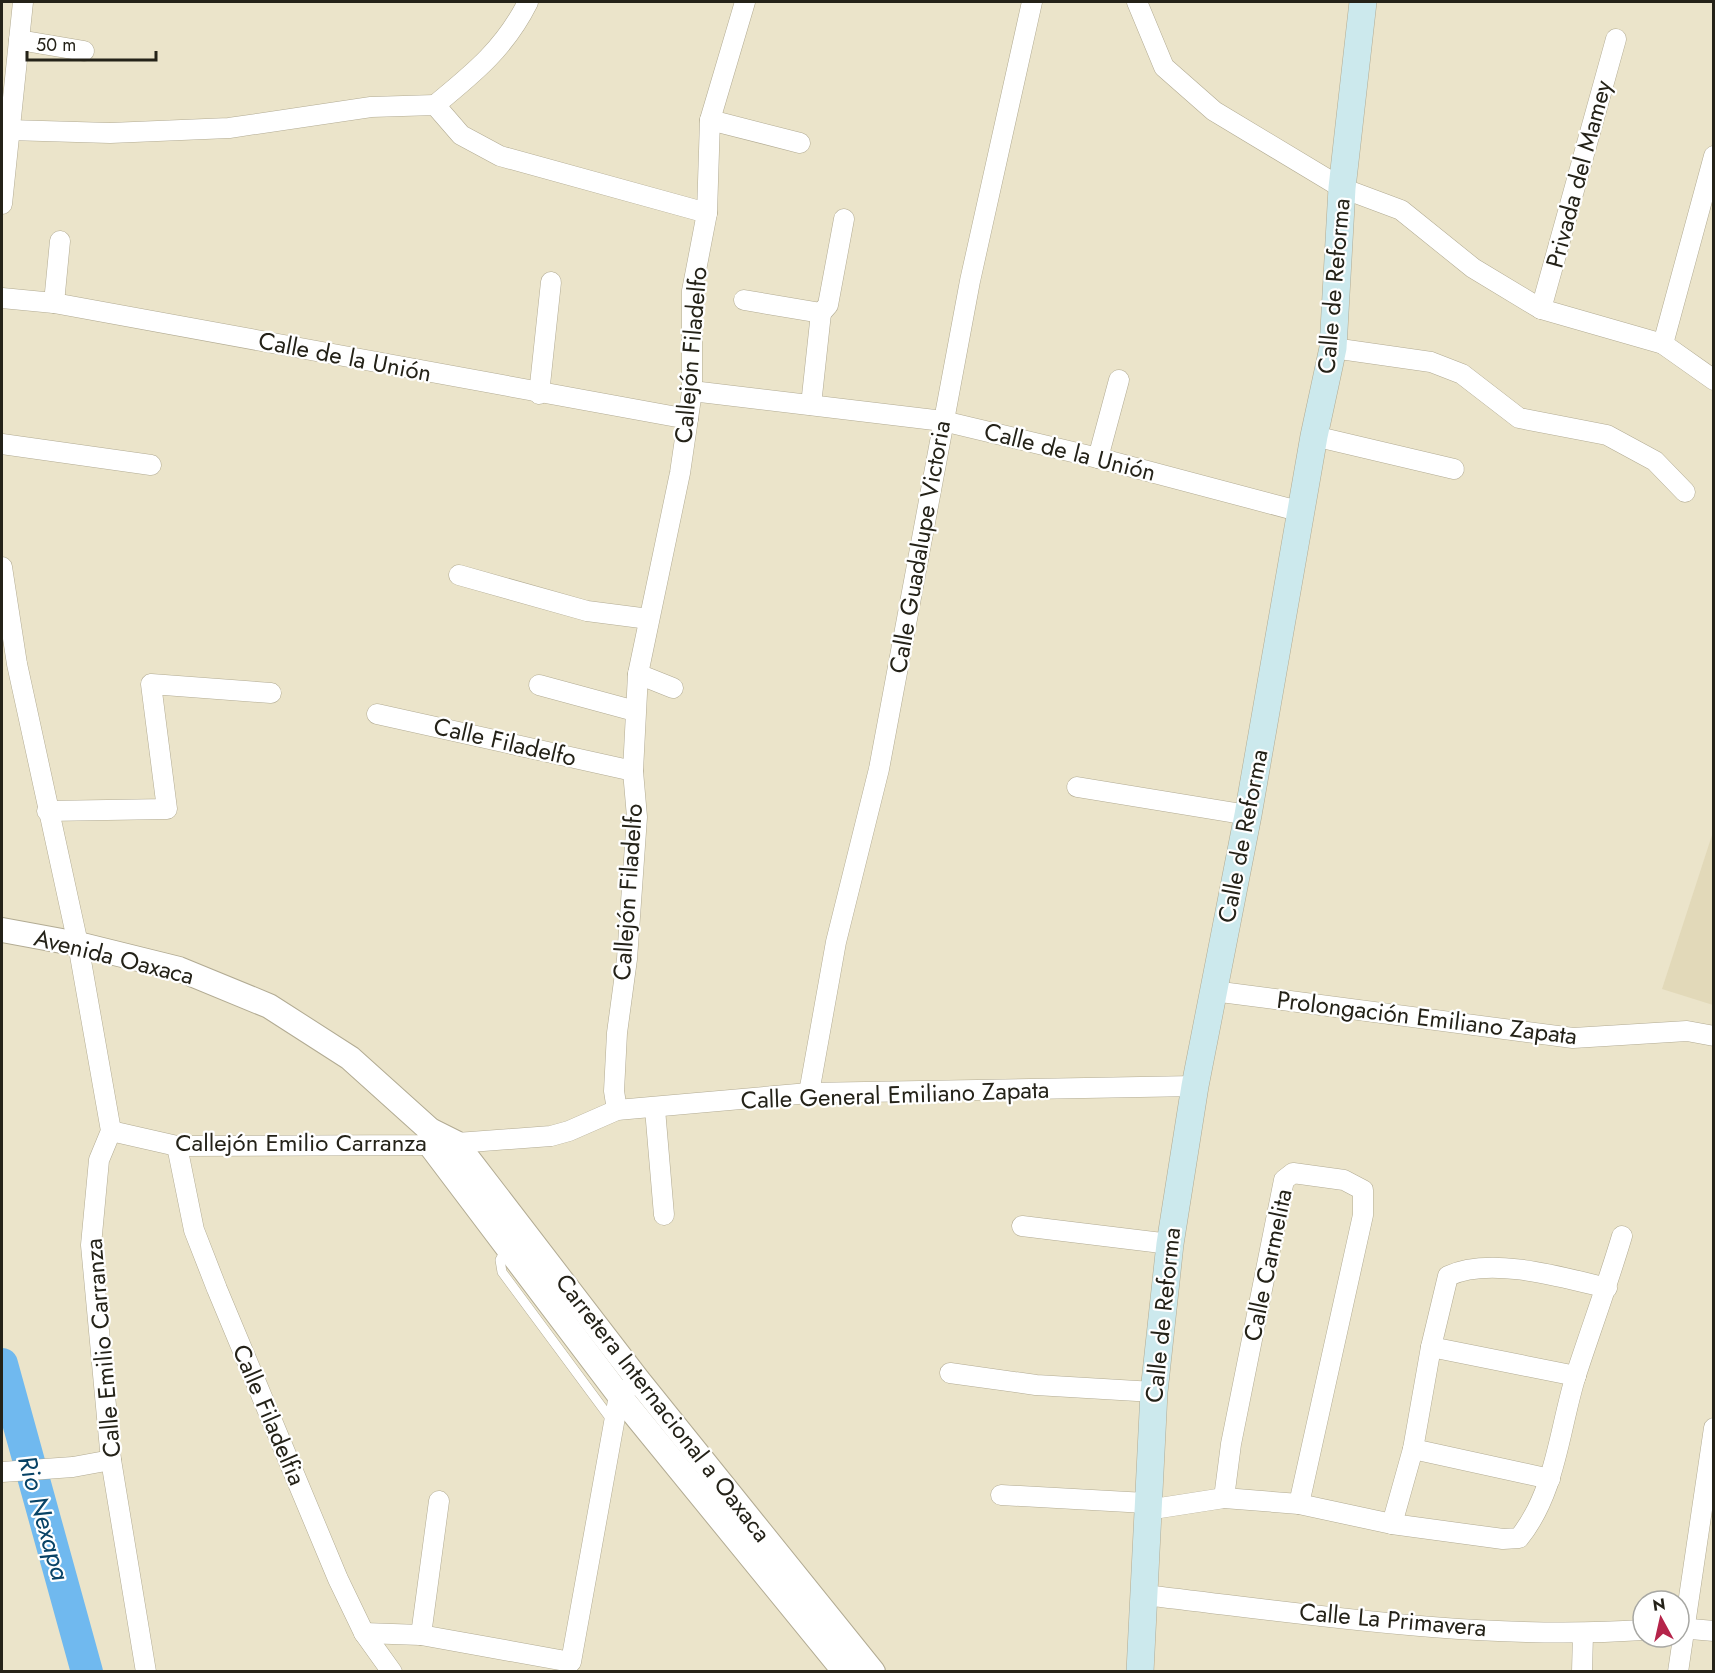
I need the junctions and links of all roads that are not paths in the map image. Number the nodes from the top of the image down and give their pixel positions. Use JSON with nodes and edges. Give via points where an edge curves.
{"nodes":[{"id":1,"x":23,"y":2,"type":"edge"},
{"id":2,"x":528,"y":2,"type":"edge"},
{"id":3,"x":745,"y":2,"type":"edge"},
{"id":4,"x":1032,"y":2,"type":"edge"},
{"id":5,"x":1137,"y":2,"type":"edge"},
{"id":6,"x":1363,"y":2,"type":"edge"},
{"id":7,"x":1616,"y":39,"type":"dead end"},
{"id":8,"x":19,"y":40,"type":"junction"},
{"id":9,"x":84,"y":51,"type":"dead end"},
{"id":10,"x":435,"y":105,"type":"junction"},
{"id":11,"x":710,"y":120,"type":"junction"},
{"id":12,"x":9,"y":130,"type":"junction"},
{"id":13,"x":800,"y":143,"type":"dead end"},
{"id":14,"x":1713,"y":156,"type":"edge"},
{"id":15,"x":1342,"y":188,"type":"junction"},
{"id":16,"x":2,"y":204,"type":"edge"},
{"id":17,"x":707,"y":213,"type":"junction"},
{"id":18,"x":844,"y":219,"type":"dead end"},
{"id":19,"x":60,"y":242,"type":"dead end"},
{"id":20,"x":551,"y":282,"type":"dead end"},
{"id":21,"x":2,"y":298,"type":"edge"},
{"id":22,"x":744,"y":300,"type":"dead end"},
{"id":23,"x":54,"y":303,"type":"junction"},
{"id":24,"x":1541,"y":309,"type":"junction"},
{"id":25,"x":821,"y":313,"type":"junction"},
{"id":26,"x":1663,"y":344,"type":"junction"},
{"id":27,"x":1333,"y":348,"type":"junction"},
{"id":28,"x":1119,"y":380,"type":"dead end"},
{"id":29,"x":1713,"y":380,"type":"edge"},
{"id":30,"x":692,"y":391,"type":"junction"},
{"id":31,"x":539,"y":394,"type":"junction"},
{"id":32,"x":811,"y":405,"type":"junction"},
{"id":33,"x":688,"y":419,"type":"junction"},
{"id":34,"x":943,"y":421,"type":"junction"},
{"id":35,"x":1314,"y":436,"type":"junction"},
{"id":36,"x":2,"y":444,"type":"edge"},
{"id":37,"x":1098,"y":458,"type":"junction"},
{"id":38,"x":151,"y":465,"type":"dead end"},
{"id":39,"x":1454,"y":469,"type":"dead end"},
{"id":40,"x":1685,"y":492,"type":"dead end"},
{"id":41,"x":1302,"y":512,"type":"junction"},
{"id":42,"x":2,"y":567,"type":"edge"},
{"id":43,"x":459,"y":575,"type":"dead end"},
{"id":44,"x":649,"y":619,"type":"junction"},
{"id":45,"x":638,"y":674,"type":"junction"},
{"id":46,"x":539,"y":686,"type":"dead end"},
{"id":47,"x":673,"y":688,"type":"dead end"},
{"id":48,"x":271,"y":693,"type":"dead end"},
{"id":49,"x":635,"y":711,"type":"junction"},
{"id":50,"x":376,"y":714,"type":"dead end"},
{"id":51,"x":633,"y":771,"type":"junction"},
{"id":52,"x":1077,"y":787,"type":"dead end"},
{"id":53,"x":47,"y":812,"type":"junction"},
{"id":54,"x":1248,"y":815,"type":"junction"},
{"id":55,"x":2,"y":930,"type":"edge"},
{"id":56,"x":78,"y":944,"type":"junction"},
{"id":57,"x":1213,"y":991,"type":"junction"},
{"id":58,"x":1713,"y":1036,"type":"edge"},
{"id":59,"x":1195,"y":1086,"type":"junction"},
{"id":60,"x":809,"y":1093,"type":"junction"},
{"id":61,"x":655,"y":1108,"type":"junction"},
{"id":62,"x":616,"y":1110,"type":"junction"},
{"id":63,"x":111,"y":1131,"type":"junction"},
{"id":64,"x":430,"y":1137,"type":"junction"},
{"id":65,"x":456,"y":1143,"type":"junction"},
{"id":66,"x":177,"y":1146,"type":"junction"},
{"id":67,"x":664,"y":1215,"type":"dead end"},
{"id":68,"x":1022,"y":1226,"type":"dead end"},
{"id":69,"x":1622,"y":1236,"type":"dead end"},
{"id":70,"x":1170,"y":1244,"type":"junction"},
{"id":71,"x":507,"y":1245,"type":"junction"},
{"id":72,"x":1607,"y":1288,"type":"junction"},
{"id":73,"x":1431,"y":1347,"type":"junction"},
{"id":74,"x":950,"y":1373,"type":"dead end"},
{"id":75,"x":1576,"y":1376,"type":"junction"},
{"id":76,"x":638,"y":1380,"type":"junction"},
{"id":77,"x":1154,"y":1392,"type":"junction"},
{"id":78,"x":620,"y":1395,"type":"junction"},
{"id":79,"x":614,"y":1424,"type":"junction"},
{"id":80,"x":1713,"y":1428,"type":"edge"},
{"id":81,"x":1413,"y":1449,"type":"junction"},
{"id":82,"x":111,"y":1460,"type":"junction"},
{"id":83,"x":2,"y":1472,"type":"edge"},
{"id":84,"x":1550,"y":1479,"type":"junction"},
{"id":85,"x":1001,"y":1495,"type":"dead end"},
{"id":86,"x":1224,"y":1498,"type":"junction"},
{"id":87,"x":439,"y":1501,"type":"dead end"},
{"id":88,"x":1299,"y":1504,"type":"junction"},
{"id":89,"x":1147,"y":1507,"type":"junction"},
{"id":90,"x":1392,"y":1524,"type":"junction"},
{"id":91,"x":1688,"y":1589,"type":"edge"},
{"id":92,"x":1144,"y":1595,"type":"junction"},
{"id":93,"x":1691,"y":1629,"type":"edge"},
{"id":94,"x":1713,"y":1630,"type":"edge"},
{"id":95,"x":1631,"y":1631,"type":"edge"},
{"id":96,"x":364,"y":1633,"type":"junction"},
{"id":97,"x":1583,"y":1634,"type":"junction"},
{"id":98,"x":421,"y":1635,"type":"junction"},
{"id":99,"x":1680,"y":1649,"type":"edge"},
{"id":100,"x":146,"y":1671,"type":"edge"},
{"id":101,"x":392,"y":1671,"type":"edge"},
{"id":102,"x":845,"y":1671,"type":"edge"},
{"id":103,"x":873,"y":1671,"type":"edge"},
{"id":104,"x":1140,"y":1671,"type":"edge"},
{"id":105,"x":1581,"y":1671,"type":"edge"},
{"id":106,"x":1678,"y":1671,"type":"edge"}],
"edges":[{"from":1,"to":8,"type":"street"},
{"from":2,"to":10,"type":"street","via":[[489,60]]},
{"from":3,"to":11,"type":"street","name":"Callejón Filadelfo"},
{"from":4,"to":34,"type":"street","name":"Calle Guadalupe Victoria"},
{"from":5,"to":15,"type":"street","via":[[1164,67],[1214,111]]},
{"from":6,"to":15,"type":"main road","name":"Calle de Reforma"},
{"from":7,"to":24,"type":"street","name":"Privada del Mamey"},
{"from":8,"to":9,"type":"street"},
{"from":8,"to":12,"type":"street"},
{"from":10,"to":12,"type":"street","via":[[371,107],[229,128],[110,133]]},
{"from":10,"to":17,"type":"street","via":[[461,135],[500,156]]},
{"from":11,"to":13,"type":"street"},
{"from":11,"to":17,"type":"street","name":"Callejón Filadelfo"},
{"from":12,"to":16,"type":"street"},
{"from":14,"to":26,"type":"street"},
{"from":15,"to":24,"type":"street","via":[[1401,210],[1473,268]]},
{"from":15,"to":27,"type":"main road","name":"Calle de Reforma"},
{"from":17,"to":30,"type":"street","name":"Callejón Filadelfo","via":[[692,291]]},
{"from":18,"to":25,"type":"street","via":[[828,305]]},
{"from":19,"to":23,"type":"street"},
{"from":20,"to":31,"type":"street"},
{"from":21,"to":23,"type":"street","name":"Calle de la Unión"},
{"from":22,"to":25,"type":"street"},
{"from":23,"to":31,"type":"street","name":"Calle de la Unión"},
{"from":24,"to":26,"type":"street"},
{"from":25,"to":32,"type":"street"},
{"from":26,"to":29,"type":"street"},
{"from":27,"to":35,"type":"main road","name":"Calle de Reforma"},
{"from":27,"to":40,"type":"street","via":[[1431,362],[1462,374],[1519,418],[1607,435],[1655,461]]},
{"from":28,"to":37,"type":"street"},
{"from":30,"to":32,"type":"street","name":"Calle de la Unión"},
{"from":30,"to":33,"type":"street","name":"Callejón Filadelfo"},
{"from":31,"to":33,"type":"street","name":"Calle de la Unión"},
{"from":32,"to":34,"type":"street","name":"Calle de la Unión"},
{"from":33,"to":44,"type":"street","name":"Callejón Filadelfo"},
{"from":34,"to":37,"type":"street","name":"Calle de la Unión"},
{"from":34,"to":60,"type":"street","name":"Calle Guadalupe Victoria","via":[[879,769],[836,942]]},
{"from":35,"to":39,"type":"street"},
{"from":35,"to":41,"type":"main road","name":"Calle de Reforma"},
{"from":36,"to":38,"type":"street"},
{"from":37,"to":41,"type":"street","name":"Calle de la Unión"},
{"from":41,"to":54,"type":"main road","name":"Calle de Reforma"},
{"from":42,"to":53,"type":"street"},
{"from":43,"to":44,"type":"street","via":[[587,611]]},
{"from":44,"to":45,"type":"street","name":"Callejón Filadelfo"},
{"from":45,"to":47,"type":"street"},
{"from":45,"to":49,"type":"street","name":"Callejón Filadelfo"},
{"from":46,"to":49,"type":"street"},
{"from":48,"to":53,"type":"street","via":[[150,684],[168,809]]},
{"from":49,"to":51,"type":"street","name":"Callejón Filadelfo"},
{"from":50,"to":51,"type":"street","name":"Calle Filadelfo"},
{"from":51,"to":62,"type":"street","name":"Callejón Filadelfo","via":[[637,817],[627,959],[617,1033]]},
{"from":52,"to":54,"type":"street"},
{"from":53,"to":56,"type":"street"},
{"from":54,"to":57,"type":"main road","name":"Calle de Reforma"},
{"from":55,"to":56,"type":"street","name":"Avenida Oaxaca"},
{"from":56,"to":63,"type":"street"},
{"from":56,"to":64,"type":"street","name":"Avenida Oaxaca","via":[[179,969],[269,1006],[350,1058]]},
{"from":57,"to":58,"type":"street","name":"Prolongación Emiliano Zapata","via":[[1574,1038],[1687,1031]]},
{"from":57,"to":59,"type":"main road","name":"Calle de Reforma"},
{"from":59,"to":60,"type":"street","name":"Calle General Emiliano Zapata"},
{"from":59,"to":70,"type":"main road","name":"Calle de Reforma"},
{"from":60,"to":61,"type":"street","name":"Calle General Emiliano Zapata"},
{"from":61,"to":62,"type":"street","name":"Calle General Emiliano Zapata"},
{"from":61,"to":67,"type":"street"},
{"from":62,"to":65,"type":"street","name":"Calle General Emiliano Zapata","via":[[551,1136]]},
{"from":63,"to":66,"type":"street","name":"Callejón Emilio Carranza"},
{"from":63,"to":82,"type":"street","name":"Calle Emilio Carranza","via":[[99,1160],[91,1245]]},
{"from":64,"to":65,"type":"street","name":"Avenida Oaxaca"},
{"from":64,"to":66,"type":"street","name":"Callejón Emilio Carranza"},
{"from":64,"to":71,"type":"street","name":"Carretera Internacional a Oaxaca"},
{"from":65,"to":76,"type":"street","name":"Carretera Internacional a Oaxaca"},
{"from":66,"to":96,"type":"street","name":"Calle Filadelfia","via":[[194,1230]]},
{"from":68,"to":70,"type":"street"},
{"from":69,"to":72,"type":"street"},
{"from":70,"to":77,"type":"main road","name":"Calle de Reforma"},
{"from":71,"to":78,"type":"street","name":"Carretera Internacional a Oaxaca"},
{"from":71,"to":79,"type":"lane","via":[[500,1260],[502,1272]]},
{"from":72,"to":73,"type":"street","via":[[1560,1276],[1479,1267],[1462,1269],[1448,1276]]},
{"from":72,"to":75,"type":"street"},
{"from":73,"to":75,"type":"street"},
{"from":73,"to":81,"type":"street"},
{"from":74,"to":77,"type":"street"},
{"from":75,"to":84,"type":"street"},
{"from":76,"to":78,"type":"street"},
{"from":76,"to":103,"type":"street","name":"Carretera Internacional a Oaxaca"},
{"from":77,"to":89,"type":"main road","name":"Calle de Reforma"},
{"from":78,"to":79,"type":"street"},
{"from":78,"to":102,"type":"street","name":"Carretera Internacional a Oaxaca"},
{"from":79,"to":98,"type":"street","via":[[571,1662]]},
{"from":80,"to":91,"type":"street"},
{"from":81,"to":84,"type":"street"},
{"from":81,"to":90,"type":"street"},
{"from":82,"to":83,"type":"street"},
{"from":82,"to":100,"type":"street","name":"Calle Emilio Carranza"},
{"from":84,"to":90,"type":"street","via":[[1534,1519],[1519,1538]]},
{"from":85,"to":89,"type":"street"},
{"from":86,"to":88,"type":"street"},
{"from":86,"to":88,"type":"street","name":"Calle Carmelita","via":[[1231,1444],[1284,1180],[1293,1173],[1344,1180],[1363,1190],[1363,1215]]},
{"from":86,"to":89,"type":"street"},
{"from":87,"to":98,"type":"street"},
{"from":88,"to":90,"type":"street"},
{"from":89,"to":92,"type":"main road","name":"Calle de Reforma"},
{"from":92,"to":97,"type":"street","name":"Calle La Primavera","via":[[1393,1623]]},
{"from":92,"to":104,"type":"main road","name":"Calle de Reforma"},
{"from":93,"to":94,"type":"street"},
{"from":95,"to":97,"type":"street","name":"Calle La Primavera"},
{"from":96,"to":98,"type":"street"},
{"from":96,"to":101,"type":"street","name":"Calle Filadelfia"},
{"from":97,"to":105,"type":"street"},
{"from":99,"to":106,"type":"street"}]}
